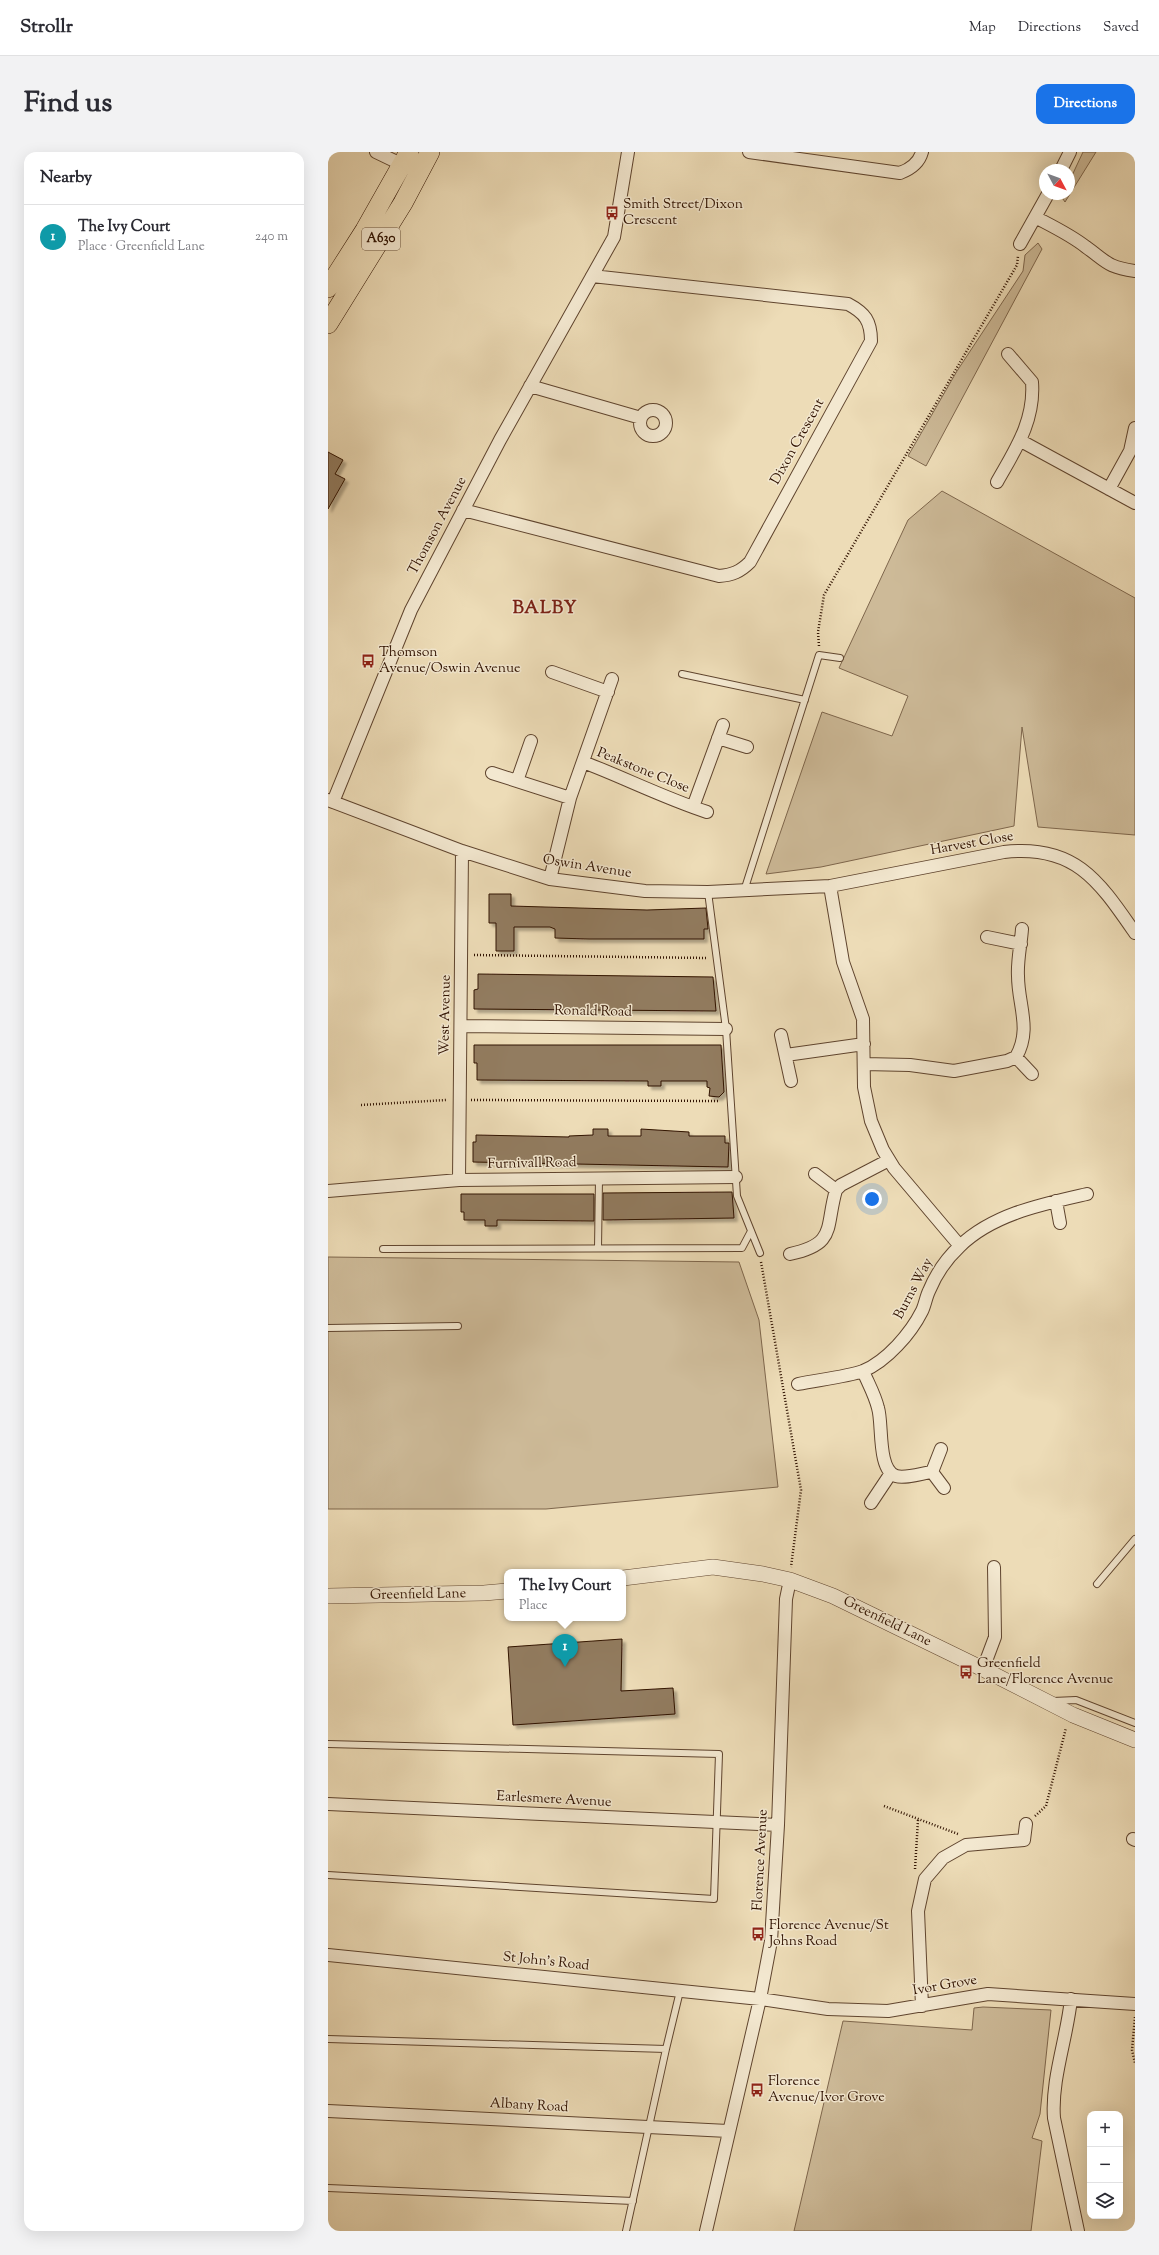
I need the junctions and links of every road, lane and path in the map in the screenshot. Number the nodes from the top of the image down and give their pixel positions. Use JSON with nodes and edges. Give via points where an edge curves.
{"nodes":[{"id":1,"x":376,"y":152,"type":"edge"},
{"id":2,"x":430,"y":152,"type":"edge"},
{"id":3,"x":628,"y":152,"type":"edge"},
{"id":4,"x":749,"y":152,"type":"edge"},
{"id":5,"x":922,"y":152,"type":"edge"},
{"id":6,"x":1070,"y":152,"type":"edge"},
{"id":7,"x":406,"y":159,"type":"edge"},
{"id":8,"x":1064,"y":164,"type":"edge"},
{"id":9,"x":1045,"y":200,"type":"edge"},
{"id":10,"x":1035,"y":217,"type":"junction"},
{"id":11,"x":1020,"y":244,"type":"joint"},
{"id":12,"x":1135,"y":271,"type":"edge"},
{"id":13,"x":592,"y":276,"type":"junction"},
{"id":14,"x":328,"y":288,"type":"edge"},
{"id":15,"x":328,"y":324,"type":"edge"},
{"id":16,"x":1008,"y":354,"type":"dead end"},
{"id":17,"x":530,"y":386,"type":"junction"},
{"id":18,"x":641,"y":418,"type":"dead end"},
{"id":19,"x":1135,"y":428,"type":"edge"},
{"id":20,"x":1021,"y":441,"type":"junction"},
{"id":21,"x":997,"y":482,"type":"dead end"},
{"id":22,"x":1109,"y":489,"type":"junction"},
{"id":23,"x":1135,"y":502,"type":"edge"},
{"id":24,"x":463,"y":510,"type":"junction"},
{"id":25,"x":819,"y":655,"type":"junction"},
{"id":26,"x":840,"y":658,"type":"dead end"},
{"id":27,"x":552,"y":672,"type":"dead end"},
{"id":28,"x":682,"y":674,"type":"dead end"},
{"id":29,"x":612,"y":679,"type":"dead end"},
{"id":30,"x":608,"y":692,"type":"junction"},
{"id":31,"x":805,"y":700,"type":"junction"},
{"id":32,"x":723,"y":725,"type":"dead end"},
{"id":33,"x":718,"y":738,"type":"junction"},
{"id":34,"x":531,"y":741,"type":"dead end"},
{"id":35,"x":748,"y":747,"type":"dead end"},
{"id":36,"x":582,"y":762,"type":"junction"},
{"id":37,"x":492,"y":773,"type":"dead end"},
{"id":38,"x":517,"y":781,"type":"junction"},
{"id":39,"x":570,"y":798,"type":"junction"},
{"id":40,"x":331,"y":801,"type":"edge"},
{"id":41,"x":693,"y":807,"type":"junction"},
{"id":42,"x":707,"y":812,"type":"dead end"},
{"id":43,"x":462,"y":851,"type":"junction"},
{"id":44,"x":550,"y":879,"type":"junction"},
{"id":45,"x":830,"y":886,"type":"junction"},
{"id":46,"x":744,"y":891,"type":"junction"},
{"id":47,"x":708,"y":892,"type":"junction"},
{"id":48,"x":1022,"y":929,"type":"dead end"},
{"id":49,"x":1135,"y":933,"type":"edge"},
{"id":50,"x":987,"y":937,"type":"dead end"},
{"id":51,"x":1021,"y":944,"type":"junction"},
{"id":52,"x":461,"y":955,"type":"junction"},
{"id":53,"x":716,"y":958,"type":"junction"},
{"id":54,"x":461,"y":1026,"type":"junction"},
{"id":55,"x":726,"y":1029,"type":"junction"},
{"id":56,"x":781,"y":1034,"type":"dead end"},
{"id":57,"x":864,"y":1044,"type":"junction"},
{"id":58,"x":786,"y":1055,"type":"junction"},
{"id":59,"x":1016,"y":1057,"type":"junction"},
{"id":60,"x":864,"y":1064,"type":"junction"},
{"id":61,"x":1032,"y":1074,"type":"dead end"},
{"id":62,"x":791,"y":1081,"type":"dead end"},
{"id":63,"x":460,"y":1100,"type":"junction"},
{"id":64,"x":731,"y":1101,"type":"junction"},
{"id":65,"x":361,"y":1105,"type":"dead end"},
{"id":66,"x":889,"y":1160,"type":"junction"},
{"id":67,"x":815,"y":1174,"type":"dead end"},
{"id":68,"x":736,"y":1177,"type":"junction"},
{"id":69,"x":599,"y":1179,"type":"junction"},
{"id":70,"x":459,"y":1180,"type":"junction"},
{"id":71,"x":836,"y":1190,"type":"junction"},
{"id":72,"x":328,"y":1191,"type":"edge"},
{"id":73,"x":1087,"y":1194,"type":"dead end"},
{"id":74,"x":1056,"y":1201,"type":"junction"},
{"id":75,"x":1060,"y":1223,"type":"dead end"},
{"id":76,"x":751,"y":1231,"type":"junction"},
{"id":77,"x":960,"y":1246,"type":"junction"},
{"id":78,"x":598,"y":1248,"type":"junction"},
{"id":79,"x":384,"y":1249,"type":"dead end"},
{"id":80,"x":760,"y":1253,"type":"joint"},
{"id":81,"x":790,"y":1254,"type":"dead end"},
{"id":82,"x":458,"y":1326,"type":"dead end"},
{"id":83,"x":328,"y":1328,"type":"edge"},
{"id":84,"x":863,"y":1371,"type":"junction"},
{"id":85,"x":798,"y":1384,"type":"dead end"},
{"id":86,"x":941,"y":1449,"type":"dead end"},
{"id":87,"x":932,"y":1472,"type":"junction"},
{"id":88,"x":891,"y":1473,"type":"junction"},
{"id":89,"x":944,"y":1488,"type":"dead end"},
{"id":90,"x":871,"y":1502,"type":"dead end"},
{"id":91,"x":1135,"y":1539,"type":"edge"},
{"id":92,"x":994,"y":1567,"type":"dead end"},
{"id":93,"x":626,"y":1578,"type":"edge"},
{"id":94,"x":790,"y":1580,"type":"junction"},
{"id":95,"x":1097,"y":1584,"type":"dead end"},
{"id":96,"x":504,"y":1591,"type":"edge"},
{"id":97,"x":328,"y":1596,"type":"edge"},
{"id":98,"x":983,"y":1669,"type":"junction"},
{"id":99,"x":1046,"y":1701,"type":"junction"},
{"id":100,"x":1073,"y":1715,"type":"junction"},
{"id":101,"x":1135,"y":1723,"type":"edge"},
{"id":102,"x":1135,"y":1740,"type":"edge"},
{"id":103,"x":328,"y":1744,"type":"edge"},
{"id":104,"x":328,"y":1804,"type":"edge"},
{"id":105,"x":884,"y":1806,"type":"dead end"},
{"id":106,"x":918,"y":1820,"type":"junction"},
{"id":107,"x":716,"y":1822,"type":"junction"},
{"id":108,"x":1026,"y":1824,"type":"joint"},
{"id":109,"x":778,"y":1825,"type":"junction"},
{"id":110,"x":966,"y":1845,"type":"junction"},
{"id":111,"x":328,"y":1875,"type":"edge"},
{"id":112,"x":925,"y":1879,"type":"junction"},
{"id":113,"x":328,"y":1955,"type":"edge"},
{"id":114,"x":680,"y":1990,"type":"junction"},
{"id":115,"x":760,"y":1999,"type":"junction"},
{"id":116,"x":1071,"y":1999,"type":"junction"},
{"id":117,"x":1135,"y":2004,"type":"edge"},
{"id":118,"x":922,"y":2006,"type":"junction"},
{"id":119,"x":1135,"y":2017,"type":"edge"},
{"id":120,"x":328,"y":2039,"type":"edge"},
{"id":121,"x":666,"y":2050,"type":"junction"},
{"id":122,"x":1135,"y":2063,"type":"edge"},
{"id":123,"x":328,"y":2111,"type":"edge"},
{"id":124,"x":650,"y":2127,"type":"junction"},
{"id":125,"x":728,"y":2131,"type":"junction"},
{"id":126,"x":328,"y":2188,"type":"edge"},
{"id":127,"x":633,"y":2201,"type":"junction"},
{"id":128,"x":626,"y":2231,"type":"edge"},
{"id":129,"x":706,"y":2231,"type":"edge"},
{"id":130,"x":1078,"y":2231,"type":"edge"}],
"edges":[{"from":1,"to":7,"type":"street"},
{"from":2,"to":15,"type":"main road","number":"A630","via":[[406,198]]},
{"from":3,"to":13,"type":"street","name":"Thomson Avenue","via":[[614,238]]},
{"from":4,"to":5,"type":"street","via":[[900,173],[916,163]]},
{"from":6,"to":8,"type":"street"},
{"from":7,"to":14,"type":"main road","number":"A630"},
{"from":9,"to":10,"type":"street"},
{"from":10,"to":11,"type":"street"},
{"from":10,"to":12,"type":"street","via":[[1086,246],[1105,263]]},
{"from":11,"to":25,"type":"path","via":[[1017,265],[824,595],[818,632]]},
{"from":13,"to":17,"type":"street","name":"Thomson Avenue"},
{"from":13,"to":24,"type":"street","name":"Dixon Crescent","via":[[848,304],[866,316],[871,326],[870,340],[750,562],[731,575],[719,576]]},
{"from":16,"to":20,"type":"street","via":[[1032,382],[1032,402]]},
{"from":17,"to":18,"type":"street"},
{"from":17,"to":24,"type":"street","name":"Thomson Avenue"},
{"from":19,"to":22,"type":"street","via":[[1130,451]]},
{"from":20,"to":21,"type":"street"},
{"from":20,"to":22,"type":"street"},
{"from":22,"to":23,"type":"street"},
{"from":24,"to":40,"type":"street","name":"Thomson Avenue","via":[[411,610]]},
{"from":25,"to":26,"type":"lane"},
{"from":25,"to":31,"type":"lane"},
{"from":27,"to":30,"type":"street"},
{"from":28,"to":31,"type":"lane"},
{"from":29,"to":30,"type":"street","name":"Peakstone Close"},
{"from":30,"to":36,"type":"street","name":"Peakstone Close"},
{"from":31,"to":46,"type":"lane"},
{"from":32,"to":33,"type":"street","name":"Peakstone Close"},
{"from":33,"to":35,"type":"street"},
{"from":33,"to":41,"type":"street","name":"Peakstone Close"},
{"from":34,"to":38,"type":"street"},
{"from":36,"to":39,"type":"street","name":"Peakstone Close"},
{"from":36,"to":41,"type":"street","name":"Peakstone Close"},
{"from":37,"to":38,"type":"street"},
{"from":38,"to":39,"type":"street"},
{"from":39,"to":44,"type":"street","name":"Peakstone Close"},
{"from":40,"to":43,"type":"street","name":"Oswin Avenue"},
{"from":41,"to":42,"type":"street","name":"Peakstone Close"},
{"from":43,"to":44,"type":"street","name":"Oswin Avenue"},
{"from":43,"to":52,"type":"street","name":"West Avenue"},
{"from":44,"to":47,"type":"street","name":"Oswin Avenue","via":[[638,890]]},
{"from":45,"to":46,"type":"street","name":"Oswin Avenue"},
{"from":45,"to":49,"type":"street","name":"Harvest Close","via":[[1004,852],[1042,852],[1058,856],[1084,870],[1098,884]]},
{"from":45,"to":57,"type":"street","via":[[843,962],[863,1019]]},
{"from":46,"to":47,"type":"street","name":"Oswin Avenue"},
{"from":47,"to":53,"type":"lane"},
{"from":48,"to":51,"type":"street"},
{"from":50,"to":51,"type":"street"},
{"from":51,"to":59,"type":"street","via":[[1017,975],[1025,1022],[1024,1035]]},
{"from":52,"to":53,"type":"path"},
{"from":52,"to":54,"type":"street","name":"West Avenue"},
{"from":53,"to":55,"type":"lane"},
{"from":54,"to":55,"type":"street","name":"Ronald Road"},
{"from":54,"to":63,"type":"street","name":"West Avenue"},
{"from":55,"to":64,"type":"lane"},
{"from":56,"to":58,"type":"street"},
{"from":57,"to":58,"type":"street"},
{"from":57,"to":60,"type":"street"},
{"from":58,"to":62,"type":"street"},
{"from":59,"to":60,"type":"street","via":[[954,1071],[910,1065]]},
{"from":59,"to":61,"type":"street"},
{"from":60,"to":66,"type":"street","via":[[866,1103],[871,1121]]},
{"from":63,"to":64,"type":"path"},
{"from":63,"to":65,"type":"path"},
{"from":63,"to":70,"type":"street","name":"West Avenue"},
{"from":64,"to":68,"type":"lane"},
{"from":66,"to":71,"type":"street"},
{"from":66,"to":77,"type":"street"},
{"from":67,"to":71,"type":"street"},
{"from":68,"to":69,"type":"street","name":"Furnivall Road"},
{"from":68,"to":76,"type":"lane","via":[[738,1196]]},
{"from":69,"to":70,"type":"street","name":"Furnivall Road"},
{"from":69,"to":78,"type":"lane"},
{"from":70,"to":72,"type":"street","name":"Furnivall Road"},
{"from":71,"to":81,"type":"street","via":[[824,1240],[809,1250]]},
{"from":73,"to":74,"type":"street","name":"Burns Way"},
{"from":74,"to":75,"type":"street"},
{"from":74,"to":77,"type":"street","name":"Burns Way","via":[[1033,1207],[993,1224]]},
{"from":76,"to":78,"type":"lane","via":[[742,1248]]},
{"from":76,"to":80,"type":"lane"},
{"from":77,"to":84,"type":"street","name":"Burns Way","via":[[941,1267],[913,1326],[895,1347]]},
{"from":78,"to":79,"type":"lane"},
{"from":80,"to":94,"type":"path","via":[[801,1490]]},
{"from":82,"to":83,"type":"lane"},
{"from":84,"to":85,"type":"street","name":"Burns Way"},
{"from":84,"to":88,"type":"street","via":[[878,1406],[882,1422],[883,1455]]},
{"from":86,"to":87,"type":"street"},
{"from":87,"to":88,"type":"street","via":[[897,1476]]},
{"from":87,"to":89,"type":"street"},
{"from":88,"to":90,"type":"street"},
{"from":91,"to":95,"type":"lane"},
{"from":92,"to":98,"type":"street","via":[[995,1637]]},
{"from":93,"to":94,"type":"street","name":"Greenfield Lane","via":[[714,1567]]},
{"from":94,"to":98,"type":"street","name":"Greenfield Lane","via":[[833,1596]]},
{"from":94,"to":109,"type":"street","name":"Florence Avenue","via":[[786,1599]]},
{"from":96,"to":97,"type":"street","name":"Greenfield Lane","via":[[484,1594]]},
{"from":98,"to":99,"type":"street","name":"Greenfield Lane"},
{"from":99,"to":100,"type":"street","name":"Greenfield Lane"},
{"from":99,"to":101,"type":"lane","via":[[1076,1700]]},
{"from":100,"to":102,"type":"street","name":"Greenfield Lane"},
{"from":100,"to":108,"type":"path","via":[[1063,1735],[1046,1806]]},
{"from":103,"to":107,"type":"lane","via":[[719,1754]]},
{"from":104,"to":107,"type":"street","name":"Earlesmere Avenue"},
{"from":105,"to":106,"type":"path"},
{"from":106,"to":110,"type":"path","via":[[962,1835]]},
{"from":106,"to":112,"type":"path","via":[[914,1871]]},
{"from":107,"to":109,"type":"street","name":"Earlesmere Avenue"},
{"from":107,"to":111,"type":"lane","via":[[714,1899]]},
{"from":108,"to":110,"type":"street","via":[[1024,1840]]},
{"from":109,"to":115,"type":"street","name":"Florence Avenue","via":[[771,1941]]},
{"from":110,"to":112,"type":"street","via":[[943,1858]]},
{"from":112,"to":118,"type":"street","via":[[918,1911]]},
{"from":113,"to":114,"type":"street","name":"St John's Road"},
{"from":114,"to":115,"type":"street","name":"St John's Road"},
{"from":114,"to":121,"type":"lane"},
{"from":115,"to":118,"type":"street","name":"Ivor Grove","via":[[828,2009],[888,2011]]},
{"from":115,"to":125,"type":"street","name":"Florence Avenue"},
{"from":116,"to":117,"type":"street","name":"Ivor Grove"},
{"from":116,"to":118,"type":"street","name":"Ivor Grove","via":[[988,1994]]},
{"from":116,"to":130,"type":"street","via":[[1053,2101],[1054,2118]]},
{"from":119,"to":122,"type":"path","via":[[1132,2050]]},
{"from":120,"to":121,"type":"lane"},
{"from":121,"to":124,"type":"lane"},
{"from":123,"to":124,"type":"street","name":"Albany Road"},
{"from":124,"to":125,"type":"street","name":"Albany Road"},
{"from":124,"to":127,"type":"lane"},
{"from":125,"to":129,"type":"street","name":"Florence Avenue"},
{"from":126,"to":127,"type":"lane"},
{"from":127,"to":128,"type":"lane"}]}
